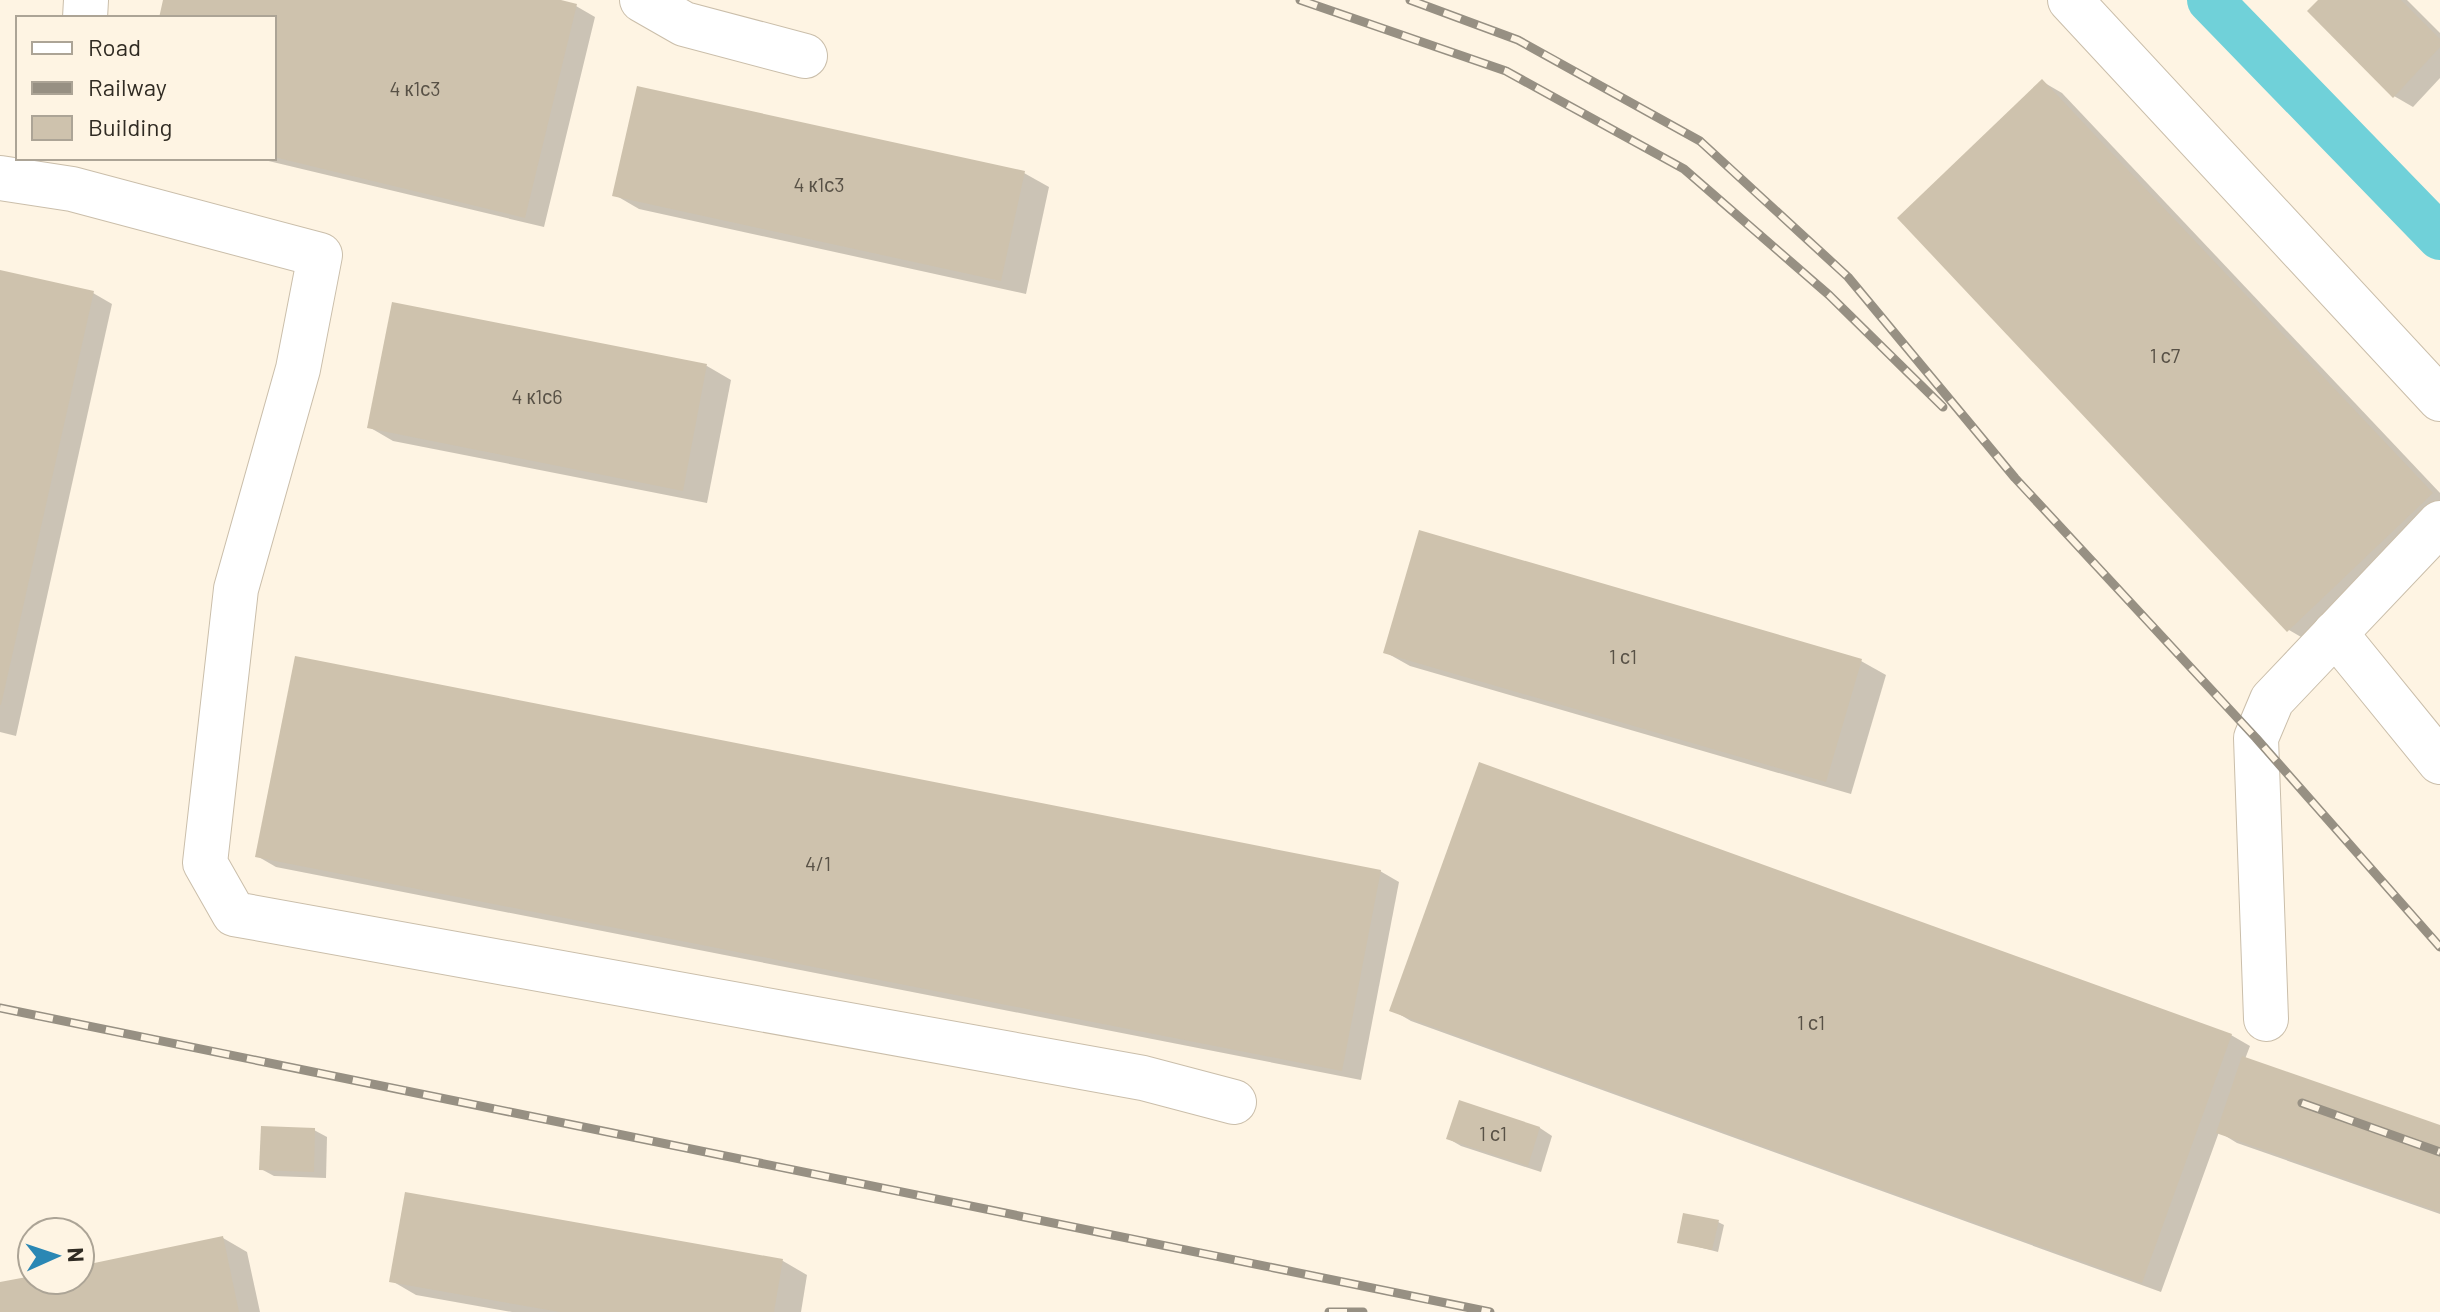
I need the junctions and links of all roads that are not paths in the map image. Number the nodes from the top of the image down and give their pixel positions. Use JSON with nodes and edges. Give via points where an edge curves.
{"nodes":[{"id":1,"x":642,"y":0,"type":"edge"},
{"id":2,"x":2070,"y":0,"type":"edge"},
{"id":3,"x":805,"y":56,"type":"dead end"},
{"id":4,"x":73,"y":173,"type":"edge"},
{"id":5,"x":0,"y":178,"type":"edge"},
{"id":6,"x":2440,"y":399,"type":"edge"},
{"id":7,"x":2440,"y":523,"type":"edge"},
{"id":8,"x":2335,"y":633,"type":"junction"},
{"id":9,"x":2440,"y":762,"type":"edge"},
{"id":10,"x":2266,"y":1019,"type":"dead end"},
{"id":11,"x":1234,"y":1102,"type":"dead end"}],
"edges":[{"from":1,"to":3,"type":"lane","via":[[684,24]]},
{"from":2,"to":6,"type":"lane"},
{"from":4,"to":5,"type":"lane"},
{"from":4,"to":11,"type":"lane","via":[[320,255],[298,369],[236,589],[205,863],[234,914],[1143,1078]]},
{"from":7,"to":8,"type":"lane"},
{"from":8,"to":9,"type":"lane"},
{"from":8,"to":10,"type":"lane","via":[[2272,700],[2256,738]]}]}
